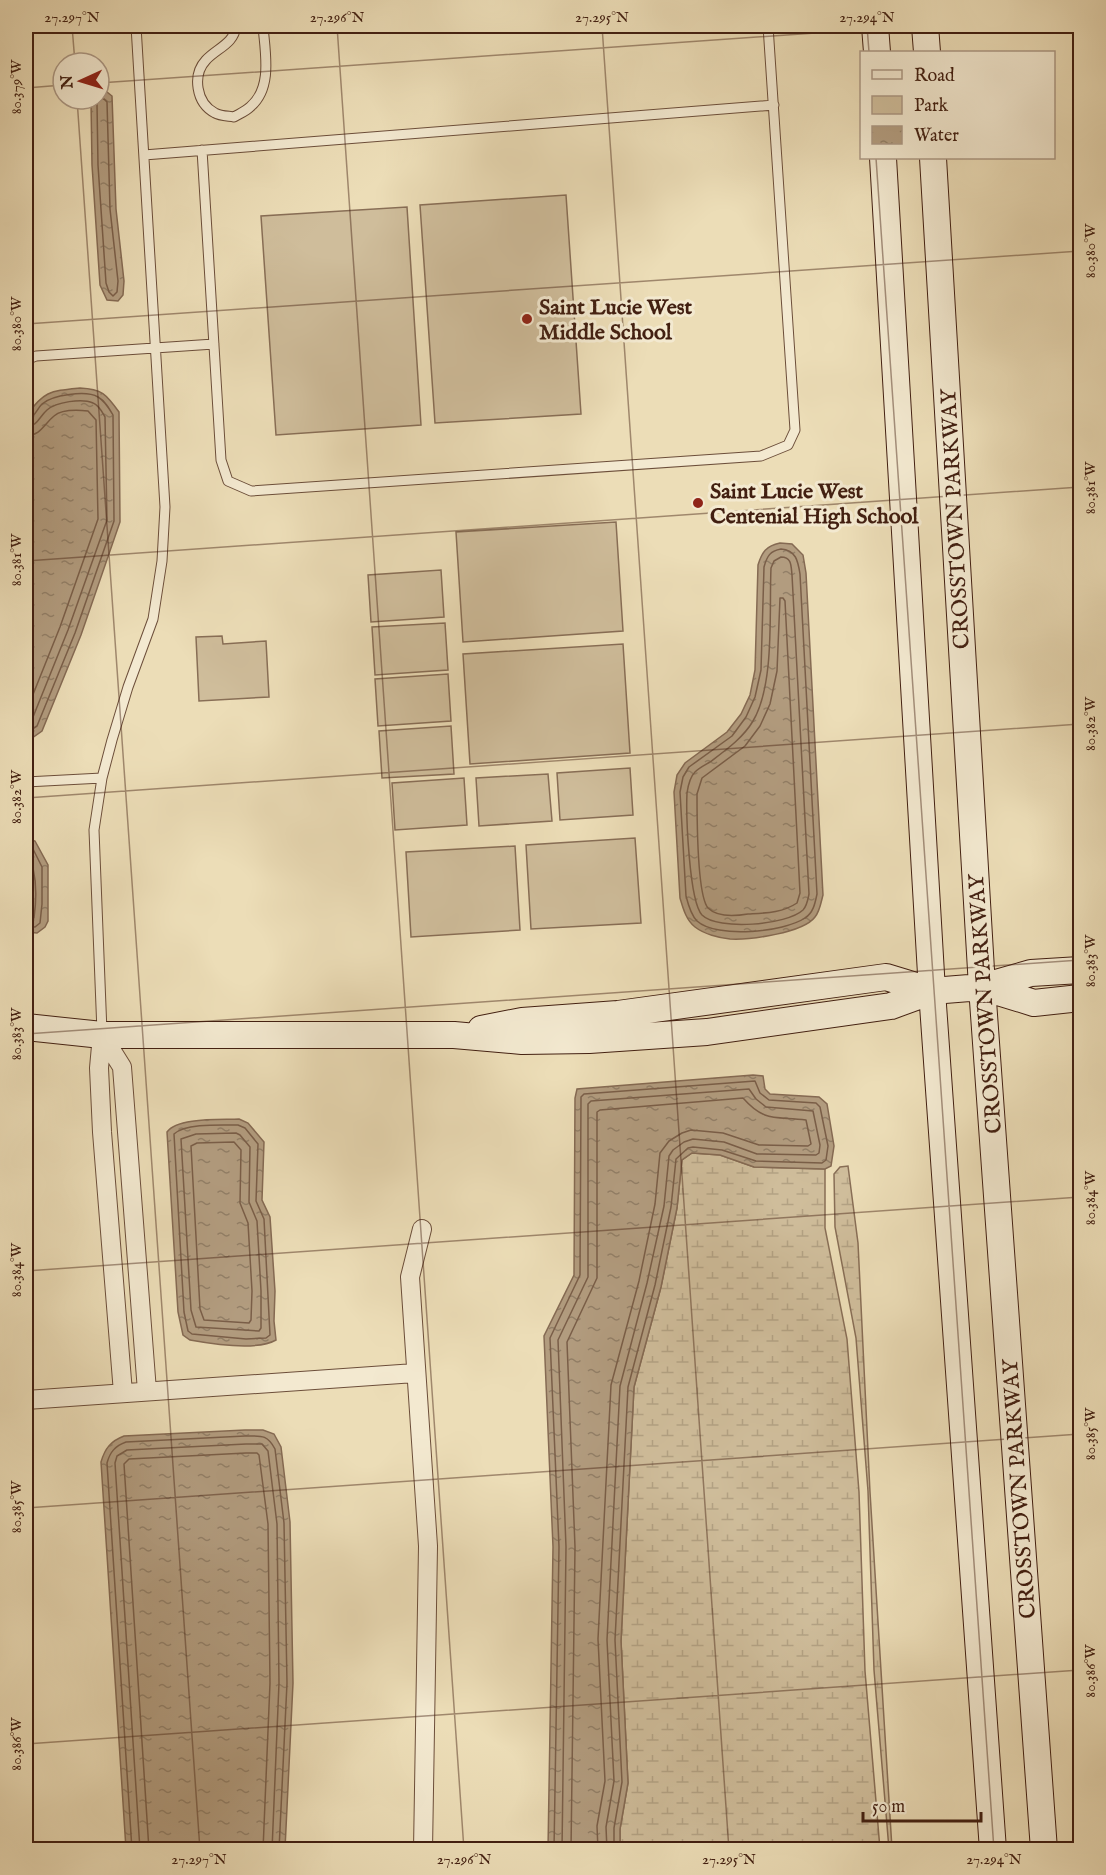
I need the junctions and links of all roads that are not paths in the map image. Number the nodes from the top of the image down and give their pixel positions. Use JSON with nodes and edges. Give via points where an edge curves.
{"nodes":[{"id":1,"x":136,"y":26,"type":"edge"},
{"id":2,"x":236,"y":26,"type":"edge"},
{"id":3,"x":263,"y":26,"type":"edge"},
{"id":4,"x":768,"y":26,"type":"edge"},
{"id":5,"x":875,"y":26,"type":"edge"},
{"id":6,"x":925,"y":26,"type":"edge"},
{"id":7,"x":877,"y":51,"type":"edge"},
{"id":8,"x":927,"y":51,"type":"edge"},
{"id":9,"x":774,"y":105,"type":"junction"},
{"id":10,"x":202,"y":150,"type":"junction"},
{"id":11,"x":144,"y":155,"type":"junction"},
{"id":12,"x":883,"y":159,"type":"edge"},
{"id":13,"x":933,"y":159,"type":"edge"},
{"id":14,"x":214,"y":344,"type":"junction"},
{"id":15,"x":156,"y":348,"type":"junction"},
{"id":16,"x":26,"y":360,"type":"edge"},
{"id":17,"x":102,"y":778,"type":"junction"},
{"id":18,"x":26,"y":782,"type":"edge"},
{"id":19,"x":1080,"y":970,"type":"edge"},
{"id":20,"x":982,"y":987,"type":"junction"},
{"id":21,"x":932,"y":991,"type":"junction"},
{"id":22,"x":1080,"y":998,"type":"edge"},
{"id":23,"x":26,"y":1027,"type":"edge"},
{"id":24,"x":102,"y":1035,"type":"junction"},
{"id":25,"x":422,"y":1230,"type":"dead end"},
{"id":26,"x":415,"y":1373,"type":"junction"},
{"id":27,"x":147,"y":1391,"type":"junction"},
{"id":28,"x":123,"y":1393,"type":"junction"},
{"id":29,"x":26,"y":1400,"type":"edge"},
{"id":30,"x":423,"y":1850,"type":"edge"},
{"id":31,"x":993,"y":1850,"type":"edge"},
{"id":32,"x":1044,"y":1850,"type":"edge"}],
"edges":[{"from":1,"to":11,"type":"lane"},
{"from":2,"to":3,"type":"lane","via":[[224,48],[206,60],[197,78],[201,99],[215,113],[234,117],[250,107],[262,92],[266,64]]},
{"from":4,"to":9,"type":"lane"},
{"from":5,"to":7,"type":"main road"},
{"from":6,"to":8,"type":"main road"},
{"from":9,"to":10,"type":"lane"},
{"from":9,"to":14,"type":"lane","via":[[795,430],[788,445],[760,456],[251,491],[228,481],[220,460]]},
{"from":10,"to":11,"type":"lane"},
{"from":10,"to":14,"type":"lane"},
{"from":11,"to":15,"type":"lane"},
{"from":12,"to":21,"type":"main road"},
{"from":13,"to":20,"type":"main road","name":"CROSSTOWN PARKWAY"},
{"from":14,"to":15,"type":"lane"},
{"from":15,"to":16,"type":"lane","via":[[36,356]]},
{"from":15,"to":17,"type":"lane","via":[[165,507],[162,561],[153,619],[128,687]]},
{"from":17,"to":18,"type":"lane"},
{"from":17,"to":24,"type":"lane","via":[[93,830]]},
{"from":19,"to":20,"type":"main road","via":[[1031,973]]},
{"from":20,"to":21,"type":"main road"},
{"from":20,"to":22,"type":"main road","via":[[1034,1003]]},
{"from":20,"to":32,"type":"main road","name":"CROSSTOWN PARKWAY"},
{"from":21,"to":24,"type":"main road","via":[[886,977],[618,1014],[522,1021],[454,1035]]},
{"from":21,"to":31,"type":"main road"},
{"from":23,"to":24,"type":"main road"},
{"from":24,"to":27,"type":"street","via":[[122,1067]]},
{"from":24,"to":28,"type":"street","via":[[102,1132]]},
{"from":25,"to":26,"type":"street","via":[[410,1277]]},
{"from":26,"to":27,"type":"street"},
{"from":26,"to":30,"type":"street","via":[[428,1546]]},
{"from":27,"to":28,"type":"street"},
{"from":28,"to":29,"type":"street"}]}
